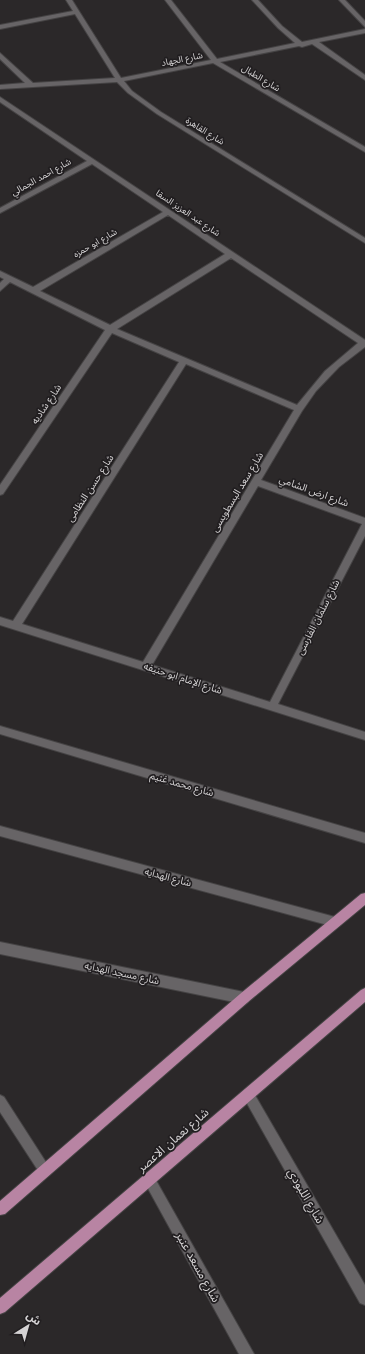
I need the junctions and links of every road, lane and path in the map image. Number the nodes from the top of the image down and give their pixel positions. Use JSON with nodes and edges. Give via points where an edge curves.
{"nodes":[{"id":1,"x":69,"y":0,"type":"edge"},
{"id":2,"x":168,"y":0,"type":"edge"},
{"id":3,"x":255,"y":0,"type":"edge"},
{"id":4,"x":342,"y":0,"type":"edge"},
{"id":5,"x":76,"y":12,"type":"junction"},
{"id":6,"x":365,"y":24,"type":"edge"},
{"id":7,"x":0,"y":27,"type":"edge"},
{"id":8,"x":365,"y":31,"type":"edge"},
{"id":9,"x":314,"y":42,"type":"junction"},
{"id":10,"x":302,"y":45,"type":"junction"},
{"id":11,"x":0,"y":55,"type":"edge"},
{"id":12,"x":216,"y":62,"type":"junction"},
{"id":13,"x":365,"y":78,"type":"edge"},
{"id":14,"x":119,"y":80,"type":"junction"},
{"id":15,"x":32,"y":86,"type":"junction"},
{"id":16,"x":0,"y":87,"type":"edge"},
{"id":17,"x":0,"y":99,"type":"edge"},
{"id":18,"x":365,"y":150,"type":"edge"},
{"id":19,"x":92,"y":161,"type":"junction"},
{"id":20,"x":0,"y":211,"type":"edge"},
{"id":21,"x":168,"y":212,"type":"junction"},
{"id":22,"x":365,"y":240,"type":"edge"},
{"id":23,"x":231,"y":254,"type":"junction"},
{"id":24,"x":0,"y":274,"type":"edge"},
{"id":25,"x":9,"y":279,"type":"junction"},
{"id":26,"x":0,"y":288,"type":"edge"},
{"id":27,"x":33,"y":291,"type":"junction"},
{"id":28,"x":110,"y":329,"type":"junction"},
{"id":29,"x":364,"y":344,"type":"edge"},
{"id":30,"x":184,"y":361,"type":"junction"},
{"id":31,"x":299,"y":409,"type":"junction"},
{"id":32,"x":256,"y":482,"type":"junction"},
{"id":33,"x":0,"y":492,"type":"edge"},
{"id":34,"x":365,"y":522,"type":"edge"},
{"id":35,"x":365,"y":527,"type":"edge"},
{"id":36,"x":0,"y":621,"type":"edge"},
{"id":37,"x":15,"y":626,"type":"junction"},
{"id":38,"x":145,"y":666,"type":"junction"},
{"id":39,"x":272,"y":707,"type":"junction"},
{"id":40,"x":0,"y":730,"type":"edge"},
{"id":41,"x":365,"y":736,"type":"edge"},
{"id":42,"x":0,"y":831,"type":"edge"},
{"id":43,"x":365,"y":838,"type":"edge"},
{"id":44,"x":365,"y":898,"type":"edge"},
{"id":45,"x":336,"y":922,"type":"junction"},
{"id":46,"x":0,"y":948,"type":"edge"},
{"id":47,"x":244,"y":998,"type":"junction"},
{"id":48,"x":363,"y":999,"type":"edge"},
{"id":49,"x":248,"y":1094,"type":"junction"},
{"id":50,"x":0,"y":1101,"type":"edge"},
{"id":51,"x":44,"y":1171,"type":"junction"},
{"id":52,"x":149,"y":1179,"type":"junction"},
{"id":53,"x":0,"y":1209,"type":"edge"},
{"id":54,"x":365,"y":1298,"type":"edge"},
{"id":55,"x":0,"y":1307,"type":"edge"},
{"id":56,"x":246,"y":1354,"type":"edge"}],
"edges":[{"from":1,"to":5,"type":"street","name":"شارع القاهرة"},
{"from":2,"to":12,"type":"street","name":"شارع الطبال"},
{"from":3,"to":10,"type":"street","via":[[280,27]]},
{"from":4,"to":6,"type":"street"},
{"from":5,"to":7,"type":"street"},
{"from":5,"to":14,"type":"street","name":"شارع القاهرة"},
{"from":8,"to":9,"type":"street","name":"شارع الجهاد"},
{"from":9,"to":10,"type":"street","name":"شارع الجهاد"},
{"from":9,"to":13,"type":"street"},
{"from":10,"to":12,"type":"street","name":"شارع الجهاد"},
{"from":11,"to":15,"type":"street"},
{"from":12,"to":14,"type":"street","name":"شارع الجهاد"},
{"from":12,"to":18,"type":"street","name":"شارع الطبال"},
{"from":14,"to":15,"type":"street","name":"شارع الجهاد"},
{"from":14,"to":22,"type":"street","name":"شارع القاهرة","via":[[135,96],[160,113]]},
{"from":15,"to":16,"type":"street","name":"شارع الجهاد"},
{"from":17,"to":19,"type":"street","name":"شارع عبد العزيز السقا"},
{"from":19,"to":20,"type":"street","name":"شارع احمد الجمالي"},
{"from":19,"to":21,"type":"street","name":"شارع عبد العزيز السقا"},
{"from":21,"to":23,"type":"street","name":"شارع عبد العزيز السقا"},
{"from":21,"to":27,"type":"street","name":"شارع ابو حمزه"},
{"from":23,"to":28,"type":"street"},
{"from":23,"to":29,"type":"street","name":"شارع عبد العزيز السقا"},
{"from":24,"to":25,"type":"street"},
{"from":25,"to":26,"type":"street"},
{"from":25,"to":27,"type":"street"},
{"from":27,"to":28,"type":"street"},
{"from":28,"to":30,"type":"street"},
{"from":28,"to":33,"type":"street","name":"شارع شاديه"},
{"from":29,"to":31,"type":"street","name":"شارع سعد البسطويسى","via":[[332,367],[316,384]]},
{"from":30,"to":31,"type":"street"},
{"from":30,"to":37,"type":"street","name":"شارع حسن النظامى"},
{"from":31,"to":32,"type":"street","name":"شارع سعد البسطويسى"},
{"from":32,"to":34,"type":"street","name":"شارع ارض الشامي"},
{"from":32,"to":38,"type":"street","name":"شارع سعد البسطويسى"},
{"from":35,"to":39,"type":"street","name":"شارع سلمان الفارسى"},
{"from":36,"to":37,"type":"street","name":"شارع الإمام ابو حنيفه"},
{"from":37,"to":38,"type":"street","name":"شارع الإمام ابو حنيفه"},
{"from":38,"to":39,"type":"street","name":"شارع الإمام ابو حنيفه"},
{"from":39,"to":41,"type":"street","name":"شارع الإمام ابو حنيفه"},
{"from":40,"to":43,"type":"street","name":"شارع محمد غنيم"},
{"from":42,"to":45,"type":"street","name":"شارع الهدايه"},
{"from":44,"to":45,"type":"main road"},
{"from":45,"to":47,"type":"main road"},
{"from":46,"to":47,"type":"street","name":"شارع مسجد الهدايه"},
{"from":47,"to":51,"type":"main road"},
{"from":48,"to":49,"type":"main road","name":"شارع نعمان الاعصر"},
{"from":49,"to":52,"type":"main road","name":"شارع نعمان الاعصر"},
{"from":49,"to":54,"type":"street","name":"شارع اللبودي"},
{"from":50,"to":51,"type":"street"},
{"from":51,"to":53,"type":"main road"},
{"from":52,"to":55,"type":"main road","name":"شارع نعمان الاعصر"},
{"from":52,"to":56,"type":"street","name":"شارع مسعد عنبر"}]}
